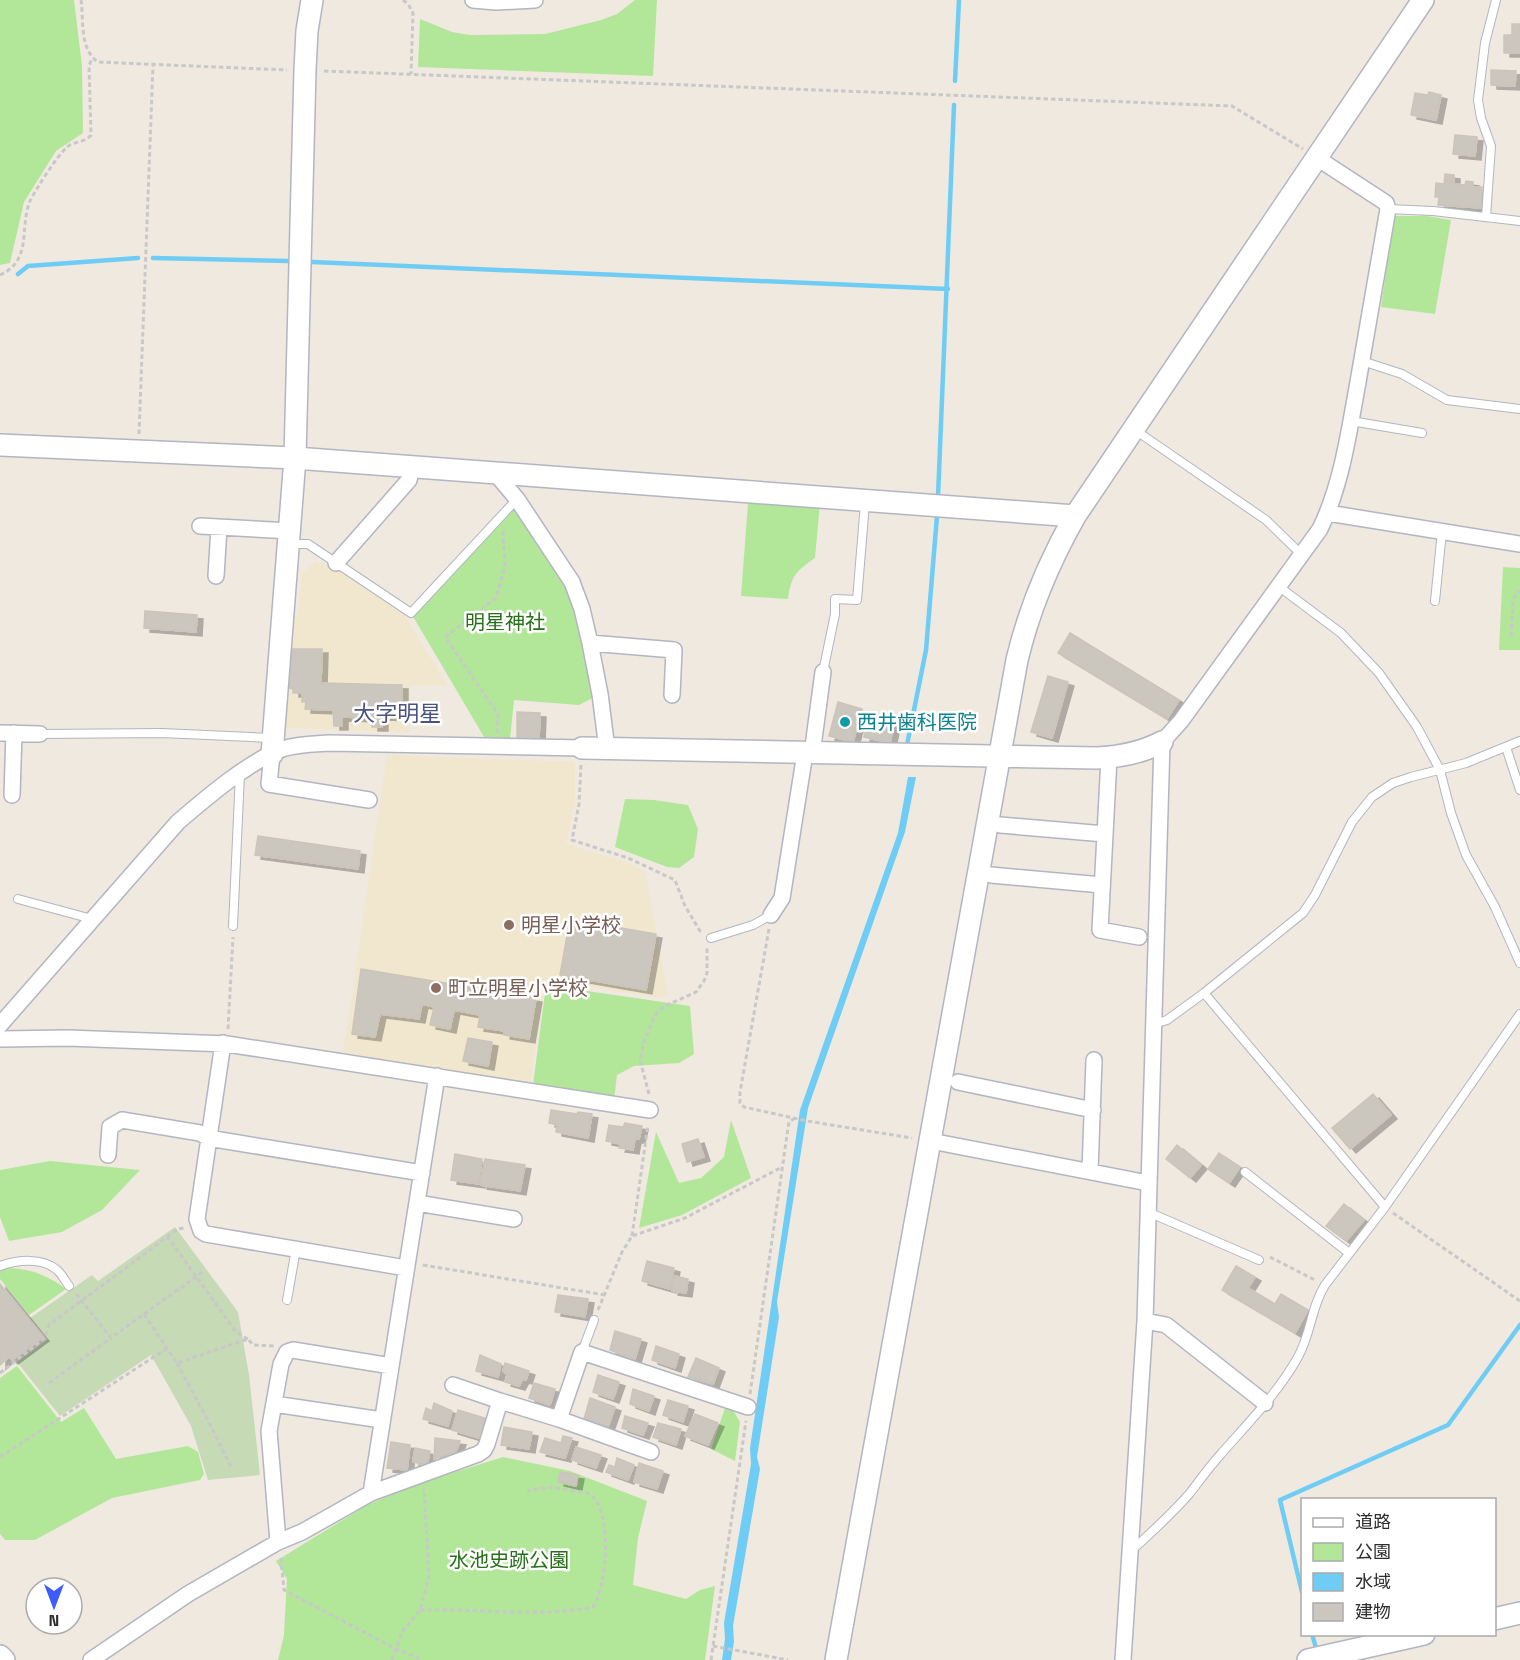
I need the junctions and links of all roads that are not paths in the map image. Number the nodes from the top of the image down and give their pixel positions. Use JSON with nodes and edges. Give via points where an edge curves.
{"nodes":[{"id":1,"x":312,"y":0,"type":"edge"},
{"id":2,"x":473,"y":0,"type":"edge"},
{"id":3,"x":535,"y":0,"type":"edge"},
{"id":4,"x":1423,"y":0,"type":"edge"},
{"id":5,"x":1496,"y":0,"type":"edge"},
{"id":6,"x":1317,"y":158,"type":"junction"},
{"id":7,"x":1388,"y":209,"type":"junction"},
{"id":8,"x":1486,"y":217,"type":"junction"},
{"id":9,"x":1520,"y":221,"type":"edge"},
{"id":10,"x":1362,"y":361,"type":"junction"},
{"id":11,"x":1520,"y":409,"type":"edge"},
{"id":12,"x":1351,"y":421,"type":"junction"},
{"id":13,"x":1135,"y":430,"type":"junction"},
{"id":14,"x":1422,"y":433,"type":"dead end"},
{"id":15,"x":0,"y":445,"type":"edge"},
{"id":16,"x":295,"y":458,"type":"junction"},
{"id":17,"x":412,"y":467,"type":"junction"},
{"id":18,"x":495,"y":473,"type":"junction"},
{"id":19,"x":517,"y":499,"type":"junction"},
{"id":20,"x":866,"y":499,"type":"junction"},
{"id":21,"x":1328,"y":513,"type":"junction"},
{"id":22,"x":1075,"y":516,"type":"junction"},
{"id":23,"x":200,"y":526,"type":"dead end"},
{"id":24,"x":219,"y":527,"type":"junction"},
{"id":25,"x":1442,"y":531,"type":"junction"},
{"id":26,"x":290,"y":538,"type":"junction"},
{"id":27,"x":1520,"y":544,"type":"edge"},
{"id":28,"x":1302,"y":555,"type":"junction"},
{"id":29,"x":336,"y":563,"type":"junction"},
{"id":30,"x":216,"y":576,"type":"dead end"},
{"id":31,"x":1278,"y":586,"type":"junction"},
{"id":32,"x":1435,"y":601,"type":"dead end"},
{"id":33,"x":590,"y":643,"type":"junction"},
{"id":34,"x":823,"y":672,"type":"joint"},
{"id":35,"x":672,"y":695,"type":"dead end"},
{"id":36,"x":7,"y":733,"type":"edge"},
{"id":37,"x":40,"y":734,"type":"joint"},
{"id":38,"x":1520,"y":741,"type":"edge"},
{"id":39,"x":1162,"y":742,"type":"junction"},
{"id":40,"x":273,"y":746,"type":"junction"},
{"id":41,"x":1506,"y":747,"type":"junction"},
{"id":42,"x":582,"y":748,"type":"joint"},
{"id":43,"x":607,"y":749,"type":"junction"},
{"id":44,"x":809,"y":754,"type":"junction"},
{"id":45,"x":1001,"y":756,"type":"junction"},
{"id":46,"x":1109,"y":758,"type":"junction"},
{"id":47,"x":1440,"y":770,"type":"junction"},
{"id":48,"x":240,"y":774,"type":"junction"},
{"id":49,"x":1520,"y":790,"type":"edge"},
{"id":50,"x":12,"y":795,"type":"dead end"},
{"id":51,"x":369,"y":800,"type":"dead end"},
{"id":52,"x":1000,"y":825,"type":"dead end"},
{"id":53,"x":1105,"y":834,"type":"junction"},
{"id":54,"x":991,"y":875,"type":"dead end"},
{"id":55,"x":1102,"y":885,"type":"junction"},
{"id":56,"x":18,"y":899,"type":"dead end"},
{"id":57,"x":771,"y":915,"type":"joint"},
{"id":58,"x":92,"y":919,"type":"junction"},
{"id":59,"x":233,"y":926,"type":"road end"},
{"id":60,"x":1139,"y":937,"type":"dead end"},
{"id":61,"x":711,"y":938,"type":"road end"},
{"id":62,"x":1520,"y":963,"type":"edge"},
{"id":63,"x":1204,"y":993,"type":"junction"},
{"id":64,"x":1520,"y":1014,"type":"edge"},
{"id":65,"x":1154,"y":1024,"type":"junction"},
{"id":66,"x":0,"y":1025,"type":"edge"},
{"id":67,"x":0,"y":1039,"type":"edge"},
{"id":68,"x":225,"y":1043,"type":"junction"},
{"id":69,"x":1094,"y":1060,"type":"dead end"},
{"id":70,"x":437,"y":1076,"type":"junction"},
{"id":71,"x":955,"y":1082,"type":"dead end"},
{"id":72,"x":650,"y":1110,"type":"road end"},
{"id":73,"x":1093,"y":1110,"type":"junction"},
{"id":74,"x":208,"y":1138,"type":"junction"},
{"id":75,"x":930,"y":1142,"type":"junction"},
{"id":76,"x":108,"y":1155,"type":"dead end"},
{"id":77,"x":1090,"y":1172,"type":"junction"},
{"id":78,"x":1245,"y":1172,"type":"dead end"},
{"id":79,"x":422,"y":1173,"type":"junction"},
{"id":80,"x":1148,"y":1183,"type":"junction"},
{"id":81,"x":417,"y":1203,"type":"junction"},
{"id":82,"x":1385,"y":1207,"type":"junction"},
{"id":83,"x":1148,"y":1212,"type":"junction"},
{"id":84,"x":514,"y":1219,"type":"dead end"},
{"id":85,"x":296,"y":1249,"type":"junction"},
{"id":86,"x":1349,"y":1253,"type":"junction"},
{"id":87,"x":1258,"y":1260,"type":"road end"},
{"id":88,"x":406,"y":1265,"type":"junction"},
{"id":89,"x":0,"y":1266,"type":"edge"},
{"id":90,"x":69,"y":1286,"type":"road end"},
{"id":91,"x":287,"y":1300,"type":"dead end"},
{"id":92,"x":594,"y":1320,"type":"road end"},
{"id":93,"x":1145,"y":1322,"type":"junction"},
{"id":94,"x":582,"y":1352,"type":"junction"},
{"id":95,"x":391,"y":1365,"type":"junction"},
{"id":96,"x":453,"y":1385,"type":"dead end"},
{"id":97,"x":500,"y":1401,"type":"junction"},
{"id":98,"x":1265,"y":1403,"type":"junction"},
{"id":99,"x":274,"y":1404,"type":"junction"},
{"id":100,"x":748,"y":1407,"type":"road end"},
{"id":101,"x":559,"y":1419,"type":"junction"},
{"id":102,"x":382,"y":1420,"type":"junction"},
{"id":103,"x":651,"y":1452,"type":"dead end"},
{"id":104,"x":371,"y":1493,"type":"junction"},
{"id":105,"x":278,"y":1542,"type":"junction"},
{"id":106,"x":1130,"y":1552,"type":"junction"},
{"id":107,"x":1520,"y":1613,"type":"edge"},
{"id":108,"x":1496,"y":1619,"type":"edge"},
{"id":109,"x":1419,"y":1636,"type":"edge"},
{"id":110,"x":0,"y":1656,"type":"edge"},
{"id":111,"x":4,"y":1660,"type":"edge"},
{"id":112,"x":92,"y":1660,"type":"edge"},
{"id":113,"x":836,"y":1660,"type":"edge"},
{"id":114,"x":1123,"y":1660,"type":"edge"},
{"id":115,"x":1308,"y":1660,"type":"edge"}],
"edges":[{"from":1,"to":16,"type":"street","via":[[305,70]]},
{"from":2,"to":3,"type":"street"},
{"from":4,"to":6,"type":"street"},
{"from":5,"to":8,"type":"lane","via":[[1485,43],[1478,100],[1491,146]]},
{"from":6,"to":7,"type":"street","via":[[1386,203]]},
{"from":6,"to":13,"type":"street"},
{"from":7,"to":8,"type":"lane"},
{"from":7,"to":10,"type":"street"},
{"from":8,"to":9,"type":"lane"},
{"from":10,"to":11,"type":"lane","via":[[1402,374],[1447,400]]},
{"from":10,"to":12,"type":"street"},
{"from":12,"to":14,"type":"lane"},
{"from":12,"to":21,"type":"street"},
{"from":13,"to":22,"type":"street"},
{"from":13,"to":28,"type":"lane","via":[[1266,520]]},
{"from":15,"to":16,"type":"street"},
{"from":16,"to":17,"type":"street"},
{"from":16,"to":26,"type":"street"},
{"from":17,"to":18,"type":"street"},
{"from":17,"to":29,"type":"street","via":[[409,480]]},
{"from":18,"to":19,"type":"street"},
{"from":18,"to":20,"type":"street"},
{"from":19,"to":29,"type":"lane","via":[[411,613]]},
{"from":19,"to":33,"type":"street","via":[[572,582]]},
{"from":20,"to":22,"type":"street"},
{"from":20,"to":34,"type":"lane","via":[[857,600],[835,599]]},
{"from":21,"to":25,"type":"street"},
{"from":21,"to":28,"type":"street"},
{"from":22,"to":45,"type":"street","via":[[1047,568],[1024,628]]},
{"from":23,"to":24,"type":"street"},
{"from":24,"to":26,"type":"street"},
{"from":24,"to":30,"type":"street"},
{"from":25,"to":27,"type":"street"},
{"from":25,"to":32,"type":"lane"},
{"from":26,"to":29,"type":"lane","via":[[308,544]]},
{"from":26,"to":40,"type":"street"},
{"from":28,"to":31,"type":"street"},
{"from":31,"to":39,"type":"street"},
{"from":31,"to":47,"type":"lane","via":[[1341,633],[1379,673],[1417,727]]},
{"from":33,"to":35,"type":"street","via":[[674,650]]},
{"from":33,"to":43,"type":"street"},
{"from":34,"to":44,"type":"street"},
{"from":36,"to":37,"type":"street"},
{"from":36,"to":50,"type":"street"},
{"from":37,"to":40,"type":"lane","via":[[162,733]]},
{"from":38,"to":41,"type":"lane"},
{"from":39,"to":46,"type":"street","via":[[1134,754]]},
{"from":39,"to":65,"type":"street"},
{"from":40,"to":42,"type":"street","via":[[329,743]]},
{"from":40,"to":48,"type":"street"},
{"from":40,"to":51,"type":"street","via":[[269,784]]},
{"from":41,"to":47,"type":"lane"},
{"from":41,"to":49,"type":"lane"},
{"from":42,"to":43,"type":"street"},
{"from":43,"to":44,"type":"street"},
{"from":44,"to":45,"type":"street"},
{"from":44,"to":57,"type":"street","via":[[782,898]]},
{"from":45,"to":46,"type":"street"},
{"from":45,"to":75,"type":"street"},
{"from":46,"to":53,"type":"street"},
{"from":47,"to":62,"type":"lane","via":[[1466,855]]},
{"from":47,"to":63,"type":"lane","via":[[1392,783],[1372,798],[1352,822],[1303,913]]},
{"from":48,"to":58,"type":"street","via":[[178,822]]},
{"from":48,"to":59,"type":"lane"},
{"from":52,"to":53,"type":"street"},
{"from":53,"to":55,"type":"street"},
{"from":54,"to":55,"type":"street"},
{"from":55,"to":60,"type":"street","via":[[1100,930]]},
{"from":56,"to":58,"type":"lane"},
{"from":57,"to":61,"type":"lane"},
{"from":58,"to":66,"type":"street"},
{"from":63,"to":65,"type":"lane","via":[[1167,1020]]},
{"from":63,"to":82,"type":"lane"},
{"from":64,"to":82,"type":"lane"},
{"from":65,"to":80,"type":"street"},
{"from":67,"to":68,"type":"street"},
{"from":68,"to":70,"type":"street"},
{"from":68,"to":74,"type":"street"},
{"from":69,"to":73,"type":"street"},
{"from":70,"to":72,"type":"street"},
{"from":70,"to":79,"type":"street"},
{"from":71,"to":73,"type":"street"},
{"from":73,"to":77,"type":"street"},
{"from":74,"to":76,"type":"street","via":[[200,1133],[122,1120],[110,1127]]},
{"from":74,"to":79,"type":"street"},
{"from":74,"to":85,"type":"street","via":[[198,1227],[206,1234]]},
{"from":75,"to":77,"type":"street"},
{"from":75,"to":113,"type":"street"},
{"from":77,"to":80,"type":"street"},
{"from":78,"to":86,"type":"lane"},
{"from":79,"to":81,"type":"street"},
{"from":80,"to":83,"type":"street"},
{"from":81,"to":84,"type":"street"},
{"from":81,"to":88,"type":"street"},
{"from":82,"to":86,"type":"lane"},
{"from":83,"to":87,"type":"lane"},
{"from":83,"to":93,"type":"street"},
{"from":85,"to":88,"type":"street"},
{"from":85,"to":91,"type":"lane"},
{"from":86,"to":98,"type":"lane","via":[[1318,1296],[1298,1358]]},
{"from":88,"to":95,"type":"street"},
{"from":89,"to":90,"type":"lane","via":[[23,1261],[45,1263],[57,1270]]},
{"from":92,"to":94,"type":"lane"},
{"from":93,"to":98,"type":"street","via":[[1166,1325]]},
{"from":93,"to":106,"type":"street"},
{"from":94,"to":100,"type":"street"},
{"from":94,"to":101,"type":"street"},
{"from":95,"to":99,"type":"street","via":[[292,1350],[281,1364]]},
{"from":95,"to":102,"type":"street"},
{"from":96,"to":97,"type":"street"},
{"from":97,"to":101,"type":"street"},
{"from":97,"to":104,"type":"street","via":[[484,1450]]},
{"from":98,"to":106,"type":"lane","via":[[1190,1493]]},
{"from":99,"to":102,"type":"street"},
{"from":99,"to":105,"type":"street","via":[[269,1431]]},
{"from":101,"to":103,"type":"street"},
{"from":102,"to":104,"type":"street"},
{"from":104,"to":105,"type":"street"},
{"from":105,"to":112,"type":"street","via":[[188,1594]]},
{"from":106,"to":114,"type":"street"},
{"from":107,"to":108,"type":"street"},
{"from":109,"to":115,"type":"street"},
{"from":110,"to":111,"type":"street"}]}
